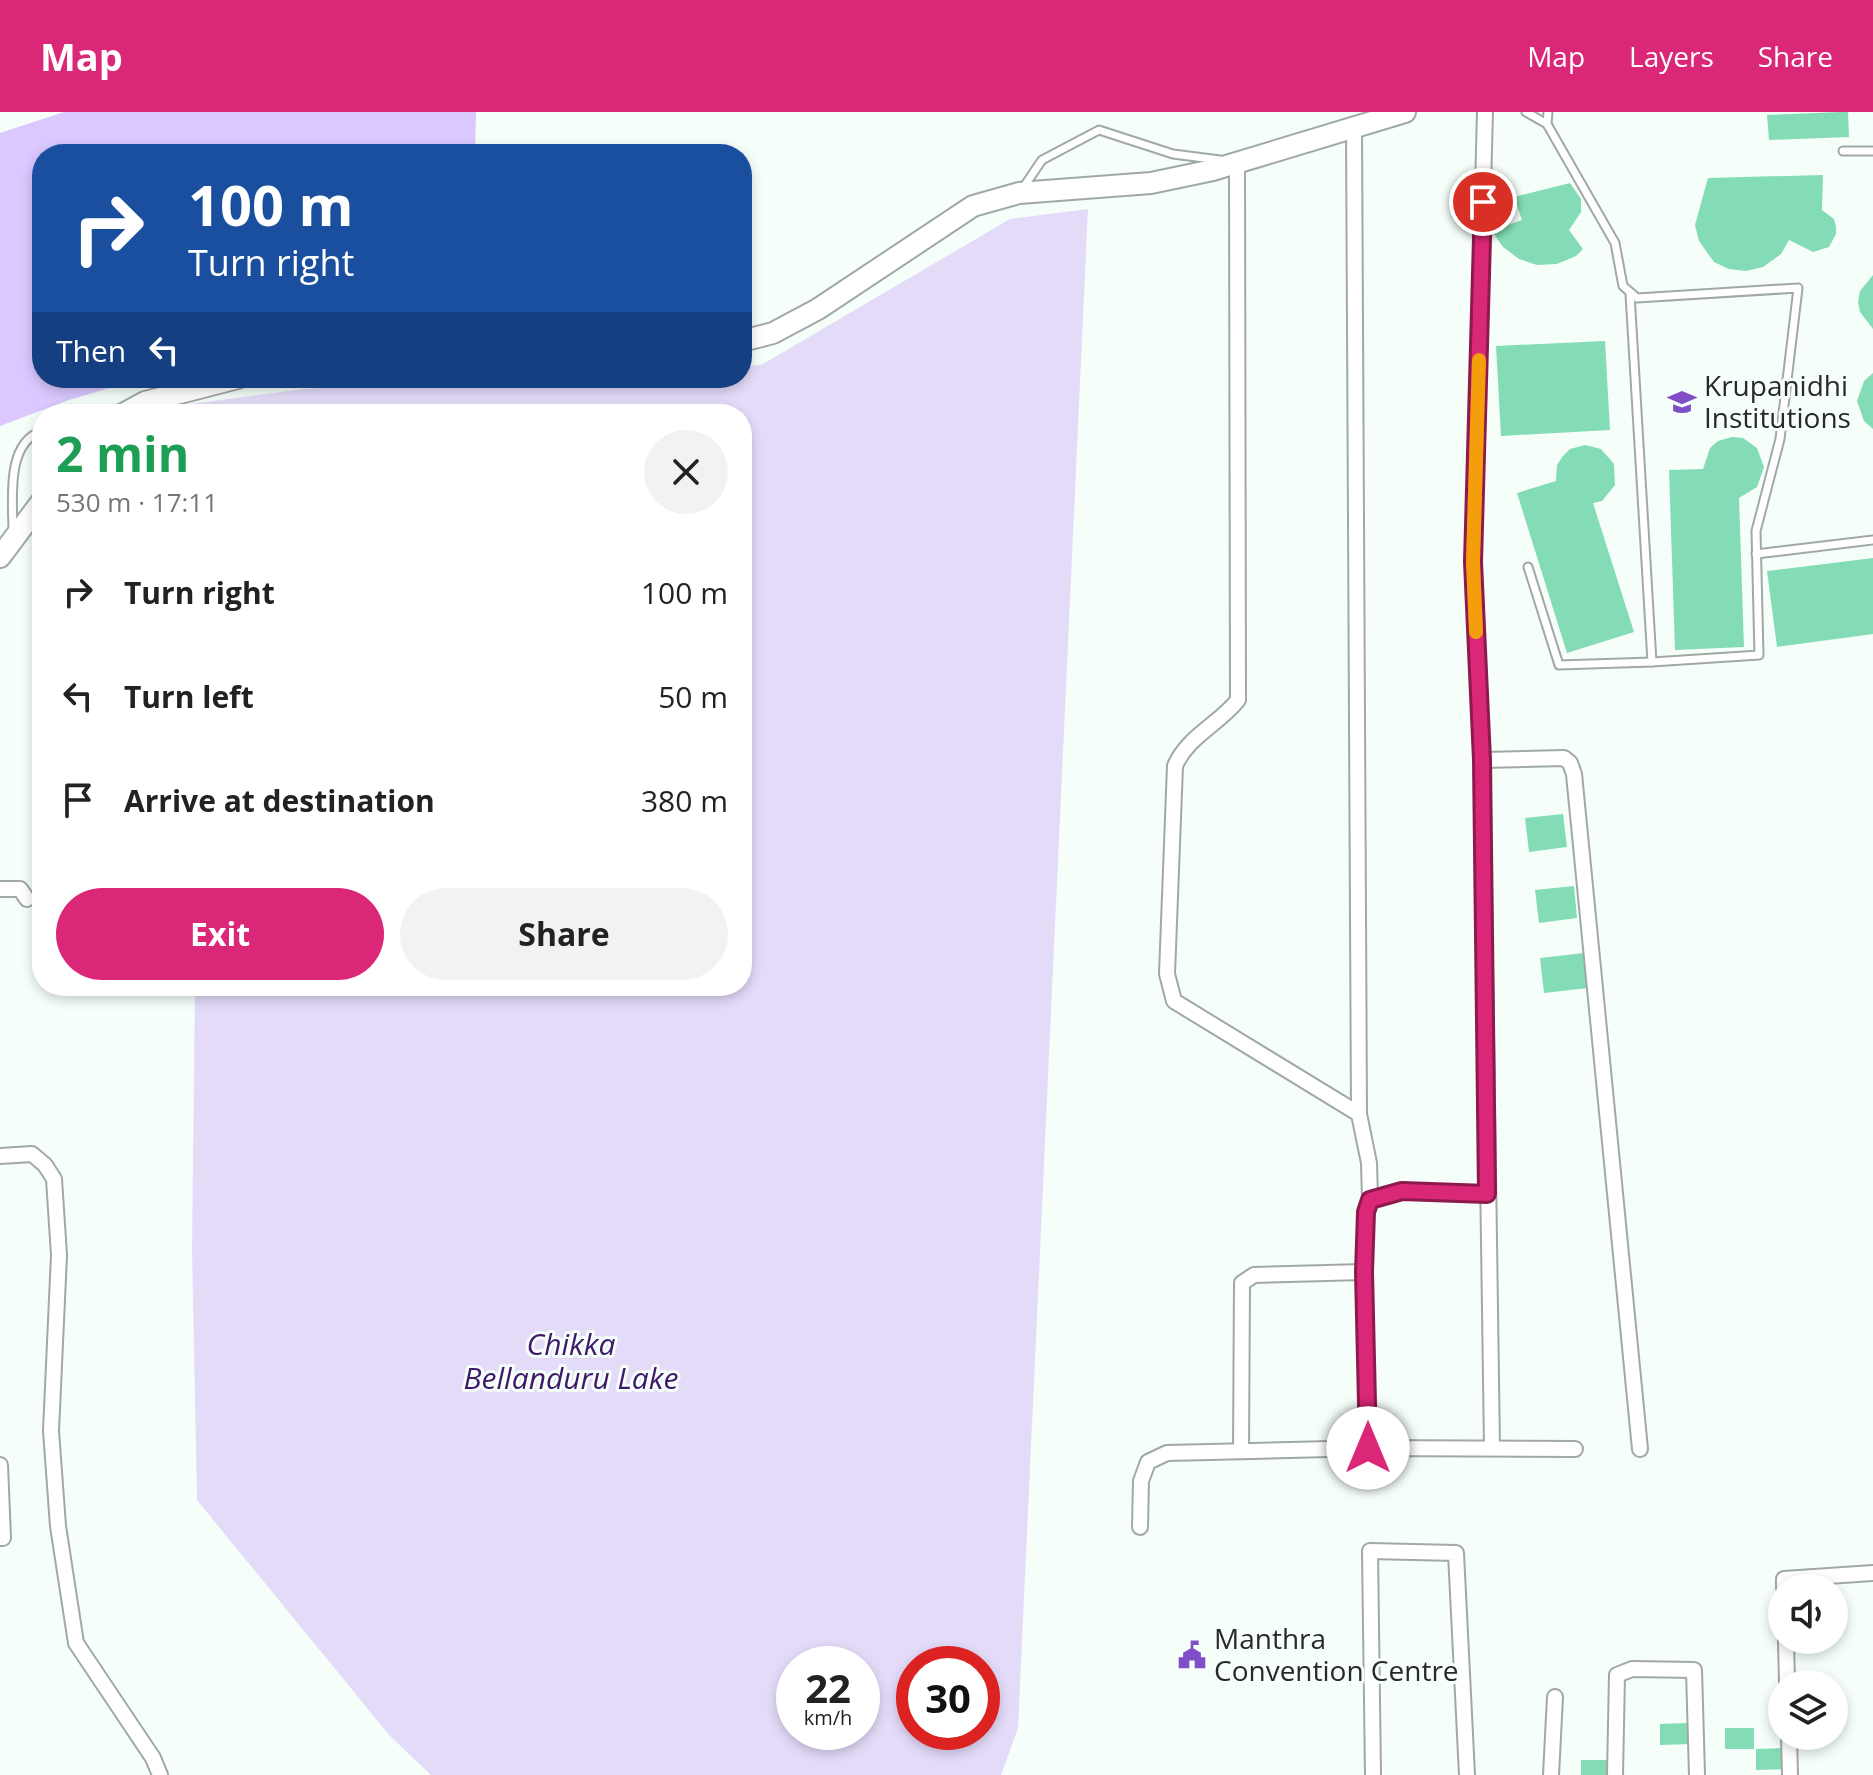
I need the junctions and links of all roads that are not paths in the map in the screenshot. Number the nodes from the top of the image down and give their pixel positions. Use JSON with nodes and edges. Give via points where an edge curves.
{"nodes":[{"id":1,"x":1405,"y":112,"type":"edge"},
{"id":2,"x":1485,"y":112,"type":"edge"},
{"id":3,"x":1526,"y":112,"type":"edge"},
{"id":4,"x":1548,"y":112,"type":"edge"},
{"id":5,"x":1547,"y":124,"type":"junction"},
{"id":6,"x":1354,"y":127,"type":"junction"},
{"id":7,"x":1843,"y":151,"type":"dead end"},
{"id":8,"x":1873,"y":151,"type":"edge"},
{"id":9,"x":1237,"y":162,"type":"junction"},
{"id":10,"x":1019,"y":193,"type":"junction"},
{"id":11,"x":1630,"y":294,"type":"junction"},
{"id":12,"x":752,"y":338,"type":"edge"},
{"id":13,"x":199,"y":388,"type":"edge"},
{"id":14,"x":141,"y":404,"type":"edge"},
{"id":15,"x":32,"y":435,"type":"edge"},
{"id":16,"x":32,"y":515,"type":"edge"},
{"id":17,"x":1873,"y":540,"type":"edge"},
{"id":18,"x":6,"y":550,"type":"edge"},
{"id":19,"x":1756,"y":554,"type":"junction"},
{"id":20,"x":1528,"y":567,"type":"dead end"},
{"id":21,"x":1652,"y":662,"type":"junction"},
{"id":22,"x":1482,"y":760,"type":"junction"},
{"id":23,"x":0,"y":889,"type":"edge"},
{"id":24,"x":27,"y":899,"type":"dead end"},
{"id":25,"x":1359,"y":1114,"type":"junction"},
{"id":26,"x":0,"y":1156,"type":"edge"},
{"id":27,"x":1487,"y":1194,"type":"junction"},
{"id":28,"x":1370,"y":1200,"type":"junction"},
{"id":29,"x":1364,"y":1272,"type":"junction"},
{"id":30,"x":1492,"y":1447,"type":"junction"},
{"id":31,"x":1368,"y":1448,"type":"junction"},
{"id":32,"x":1575,"y":1449,"type":"dead end"},
{"id":33,"x":1640,"y":1449,"type":"dead end"},
{"id":34,"x":1241,"y":1451,"type":"junction"},
{"id":35,"x":0,"y":1465,"type":"edge"},
{"id":36,"x":1140,"y":1527,"type":"dead end"},
{"id":37,"x":0,"y":1538,"type":"edge"},
{"id":38,"x":1873,"y":1573,"type":"edge"},
{"id":39,"x":1848,"y":1575,"type":"edge"},
{"id":40,"x":1555,"y":1697,"type":"dead end"},
{"id":41,"x":1789,"y":1750,"type":"edge"},
{"id":42,"x":160,"y":1775,"type":"edge"},
{"id":43,"x":1373,"y":1775,"type":"edge"},
{"id":44,"x":1467,"y":1775,"type":"edge"},
{"id":45,"x":1551,"y":1775,"type":"edge"},
{"id":46,"x":1615,"y":1775,"type":"edge"},
{"id":47,"x":1697,"y":1775,"type":"edge"},
{"id":48,"x":1790,"y":1775,"type":"edge"}],
"edges":[{"from":1,"to":6,"type":"main road"},
{"from":2,"to":22,"type":"street","via":[[1473,562]]},
{"from":3,"to":5,"type":"lane"},
{"from":4,"to":5,"type":"lane"},
{"from":5,"to":11,"type":"lane","via":[[1615,243],[1623,286]]},
{"from":6,"to":9,"type":"main road"},
{"from":6,"to":25,"type":"street"},
{"from":7,"to":8,"type":"lane"},
{"from":9,"to":10,"type":"main road","via":[[1151,183]]},
{"from":9,"to":10,"type":"lane","via":[[1173,154],[1099,130],[1042,160]]},
{"from":9,"to":25,"type":"street","via":[[1238,700],[1193,741],[1175,766],[1167,974],[1174,1001]]},
{"from":10,"to":12,"type":"main road","via":[[973,206],[818,309]]},
{"from":11,"to":19,"type":"lane","via":[[1637,298],[1798,288],[1780,439],[1756,531]]},
{"from":11,"to":21,"type":"lane"},
{"from":13,"to":14,"type":"main road"},
{"from":15,"to":18,"type":"lane","via":[[21,447],[13,476]]},
{"from":16,"to":18,"type":"main road"},
{"from":17,"to":19,"type":"lane"},
{"from":19,"to":21,"type":"lane","via":[[1759,655]]},
{"from":20,"to":21,"type":"lane","via":[[1559,665]]},
{"from":22,"to":27,"type":"street"},
{"from":22,"to":33,"type":"street","via":[[1564,758],[1574,774]]},
{"from":23,"to":24,"type":"street","via":[[20,889]]},
{"from":25,"to":28,"type":"street"},
{"from":26,"to":42,"type":"street","via":[[32,1154],[54,1179],[59,1255],[51,1431],[58,1526],[76,1643]]},
{"from":27,"to":28,"type":"street","via":[[1402,1191]]},
{"from":27,"to":30,"type":"street"},
{"from":28,"to":29,"type":"street"},
{"from":29,"to":31,"type":"street"},
{"from":29,"to":34,"type":"street","via":[[1254,1275],[1242,1283]]},
{"from":30,"to":31,"type":"street"},
{"from":30,"to":32,"type":"street"},
{"from":31,"to":34,"type":"street"},
{"from":34,"to":36,"type":"street","via":[[1167,1453],[1148,1462],[1141,1481]]},
{"from":35,"to":37,"type":"street"},
{"from":38,"to":39,"type":"street"},
{"from":40,"to":45,"type":"street"},
{"from":41,"to":48,"type":"street"},
{"from":43,"to":44,"type":"street","via":[[1370,1551],[1456,1553]]},
{"from":46,"to":47,"type":"street","via":[[1617,1675],[1632,1669],[1694,1670]]}]}
